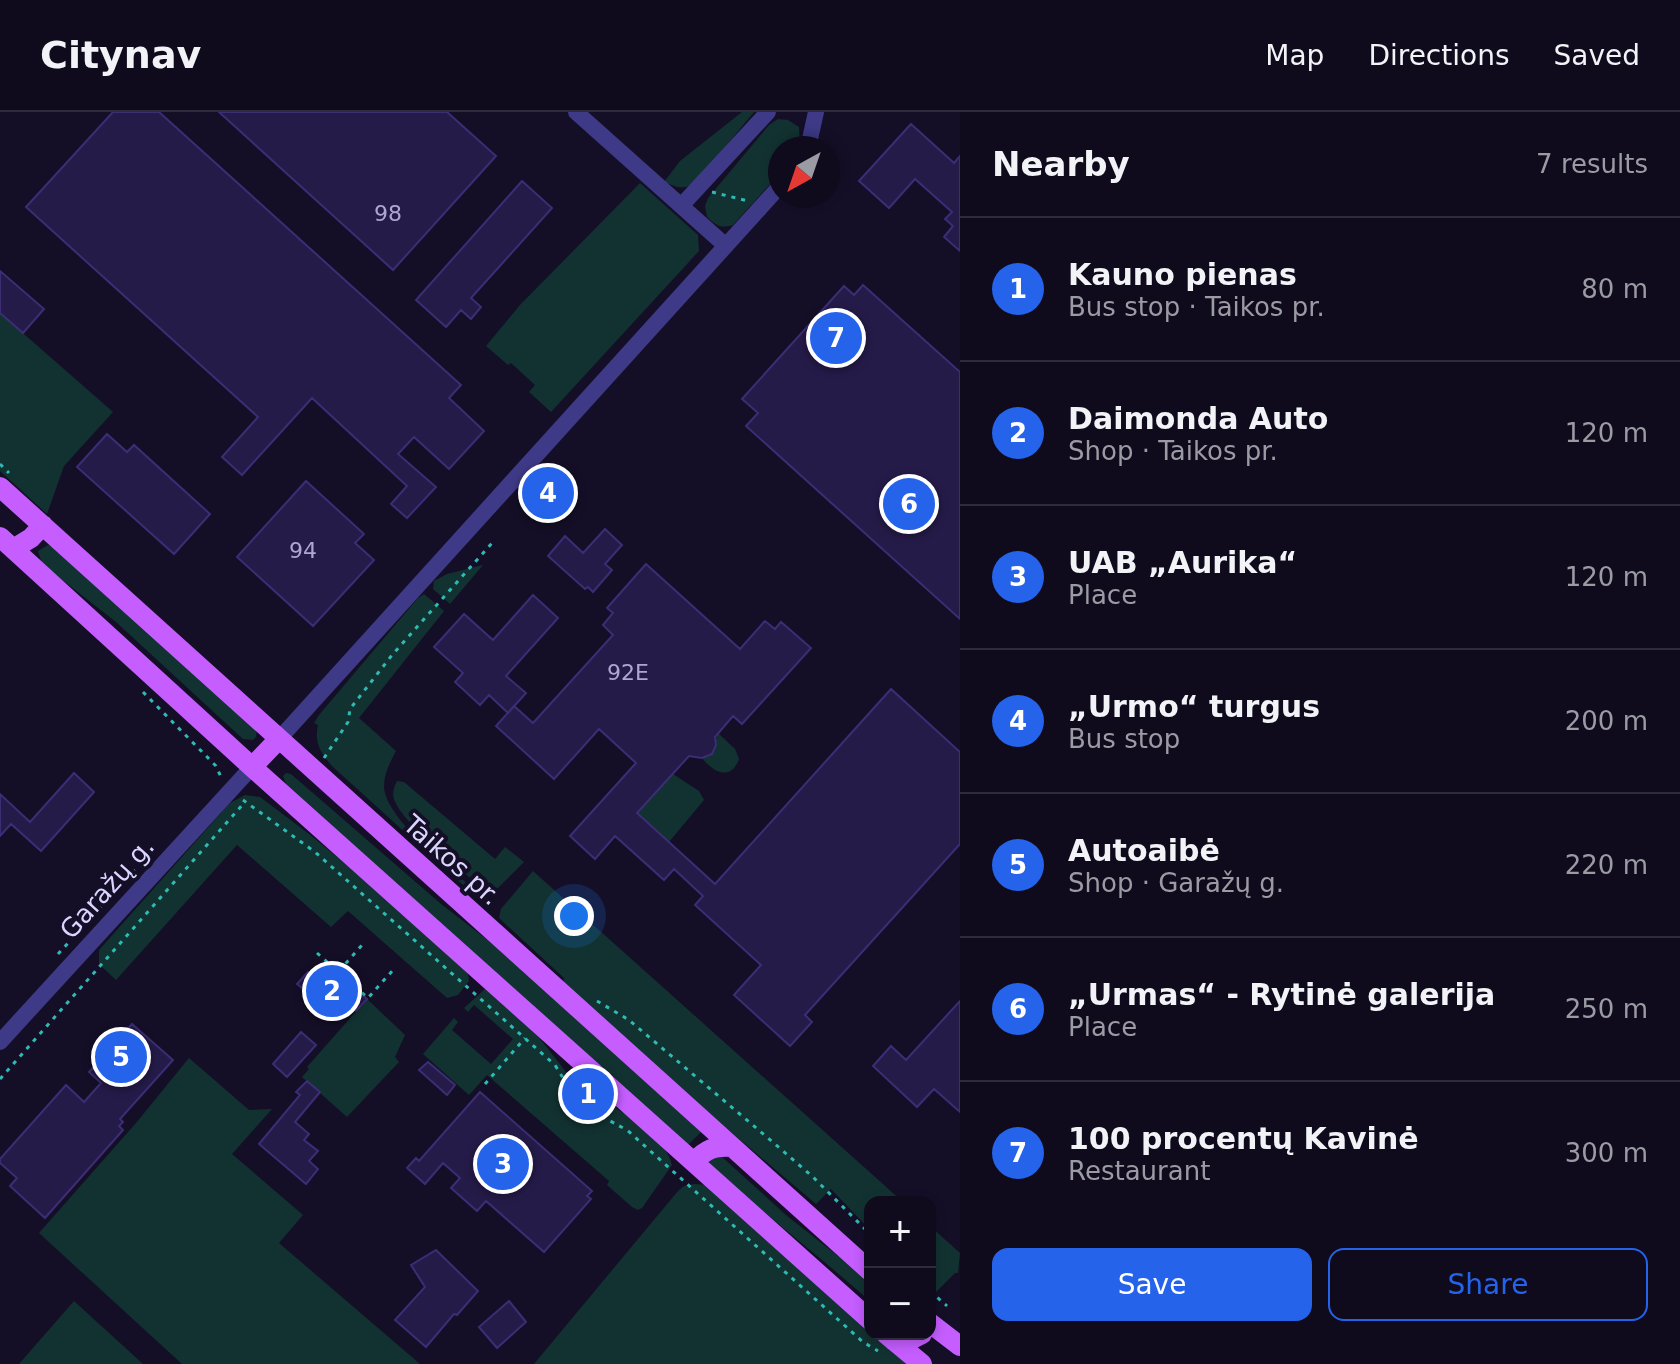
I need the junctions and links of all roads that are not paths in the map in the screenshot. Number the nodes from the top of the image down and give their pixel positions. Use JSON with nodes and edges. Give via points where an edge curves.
{"nodes":[{"id":1,"x":576,"y":112,"type":"edge"},
{"id":2,"x":768,"y":112,"type":"edge"},
{"id":3,"x":816,"y":112,"type":"edge"},
{"id":4,"x":811,"y":136,"type":"edge"},
{"id":5,"x":768,"y":199,"type":"edge"},
{"id":6,"x":681,"y":206,"type":"junction"},
{"id":7,"x":726,"y":246,"type":"junction"},
{"id":8,"x":0,"y":487,"type":"edge"},
{"id":9,"x":43,"y":525,"type":"junction"},
{"id":10,"x":7,"y":543,"type":"edge"},
{"id":11,"x":279,"y":739,"type":"junction"},
{"id":12,"x":252,"y":767,"type":"junction"},
{"id":13,"x":0,"y":1042,"type":"edge"},
{"id":14,"x":731,"y":1147,"type":"junction"},
{"id":15,"x":694,"y":1162,"type":"junction"},
{"id":16,"x":867,"y":1268,"type":"edge"},
{"id":17,"x":864,"y":1315,"type":"edge"},
{"id":18,"x":936,"y":1328,"type":"edge"},
{"id":19,"x":910,"y":1340,"type":"edge"},
{"id":20,"x":889,"y":1344,"type":"edge"},
{"id":21,"x":960,"y":1346,"type":"edge"},
{"id":22,"x":922,"y":1364,"type":"edge"}],
"edges":[{"from":1,"to":6,"type":"street"},
{"from":2,"to":6,"type":"street"},
{"from":3,"to":4,"type":"street"},
{"from":5,"to":7,"type":"street"},
{"from":6,"to":7,"type":"street"},
{"from":7,"to":11,"type":"street"},
{"from":8,"to":9,"type":"main road","name":"Taikos pr."},
{"from":9,"to":10,"type":"main road","via":[[31,538]]},
{"from":9,"to":11,"type":"main road","name":"Taikos pr."},
{"from":10,"to":12,"type":"main road"},
{"from":11,"to":12,"type":"main road"},
{"from":11,"to":14,"type":"main road","name":"Taikos pr."},
{"from":12,"to":13,"type":"street","name":"Garažų g."},
{"from":12,"to":15,"type":"main road"},
{"from":14,"to":15,"type":"main road","via":[[704,1150]]},
{"from":14,"to":16,"type":"main road","name":"Taikos pr."},
{"from":15,"to":17,"type":"main road"},
{"from":18,"to":21,"type":"main road"},
{"from":19,"to":20,"type":"main road"},
{"from":20,"to":22,"type":"main road"}]}
